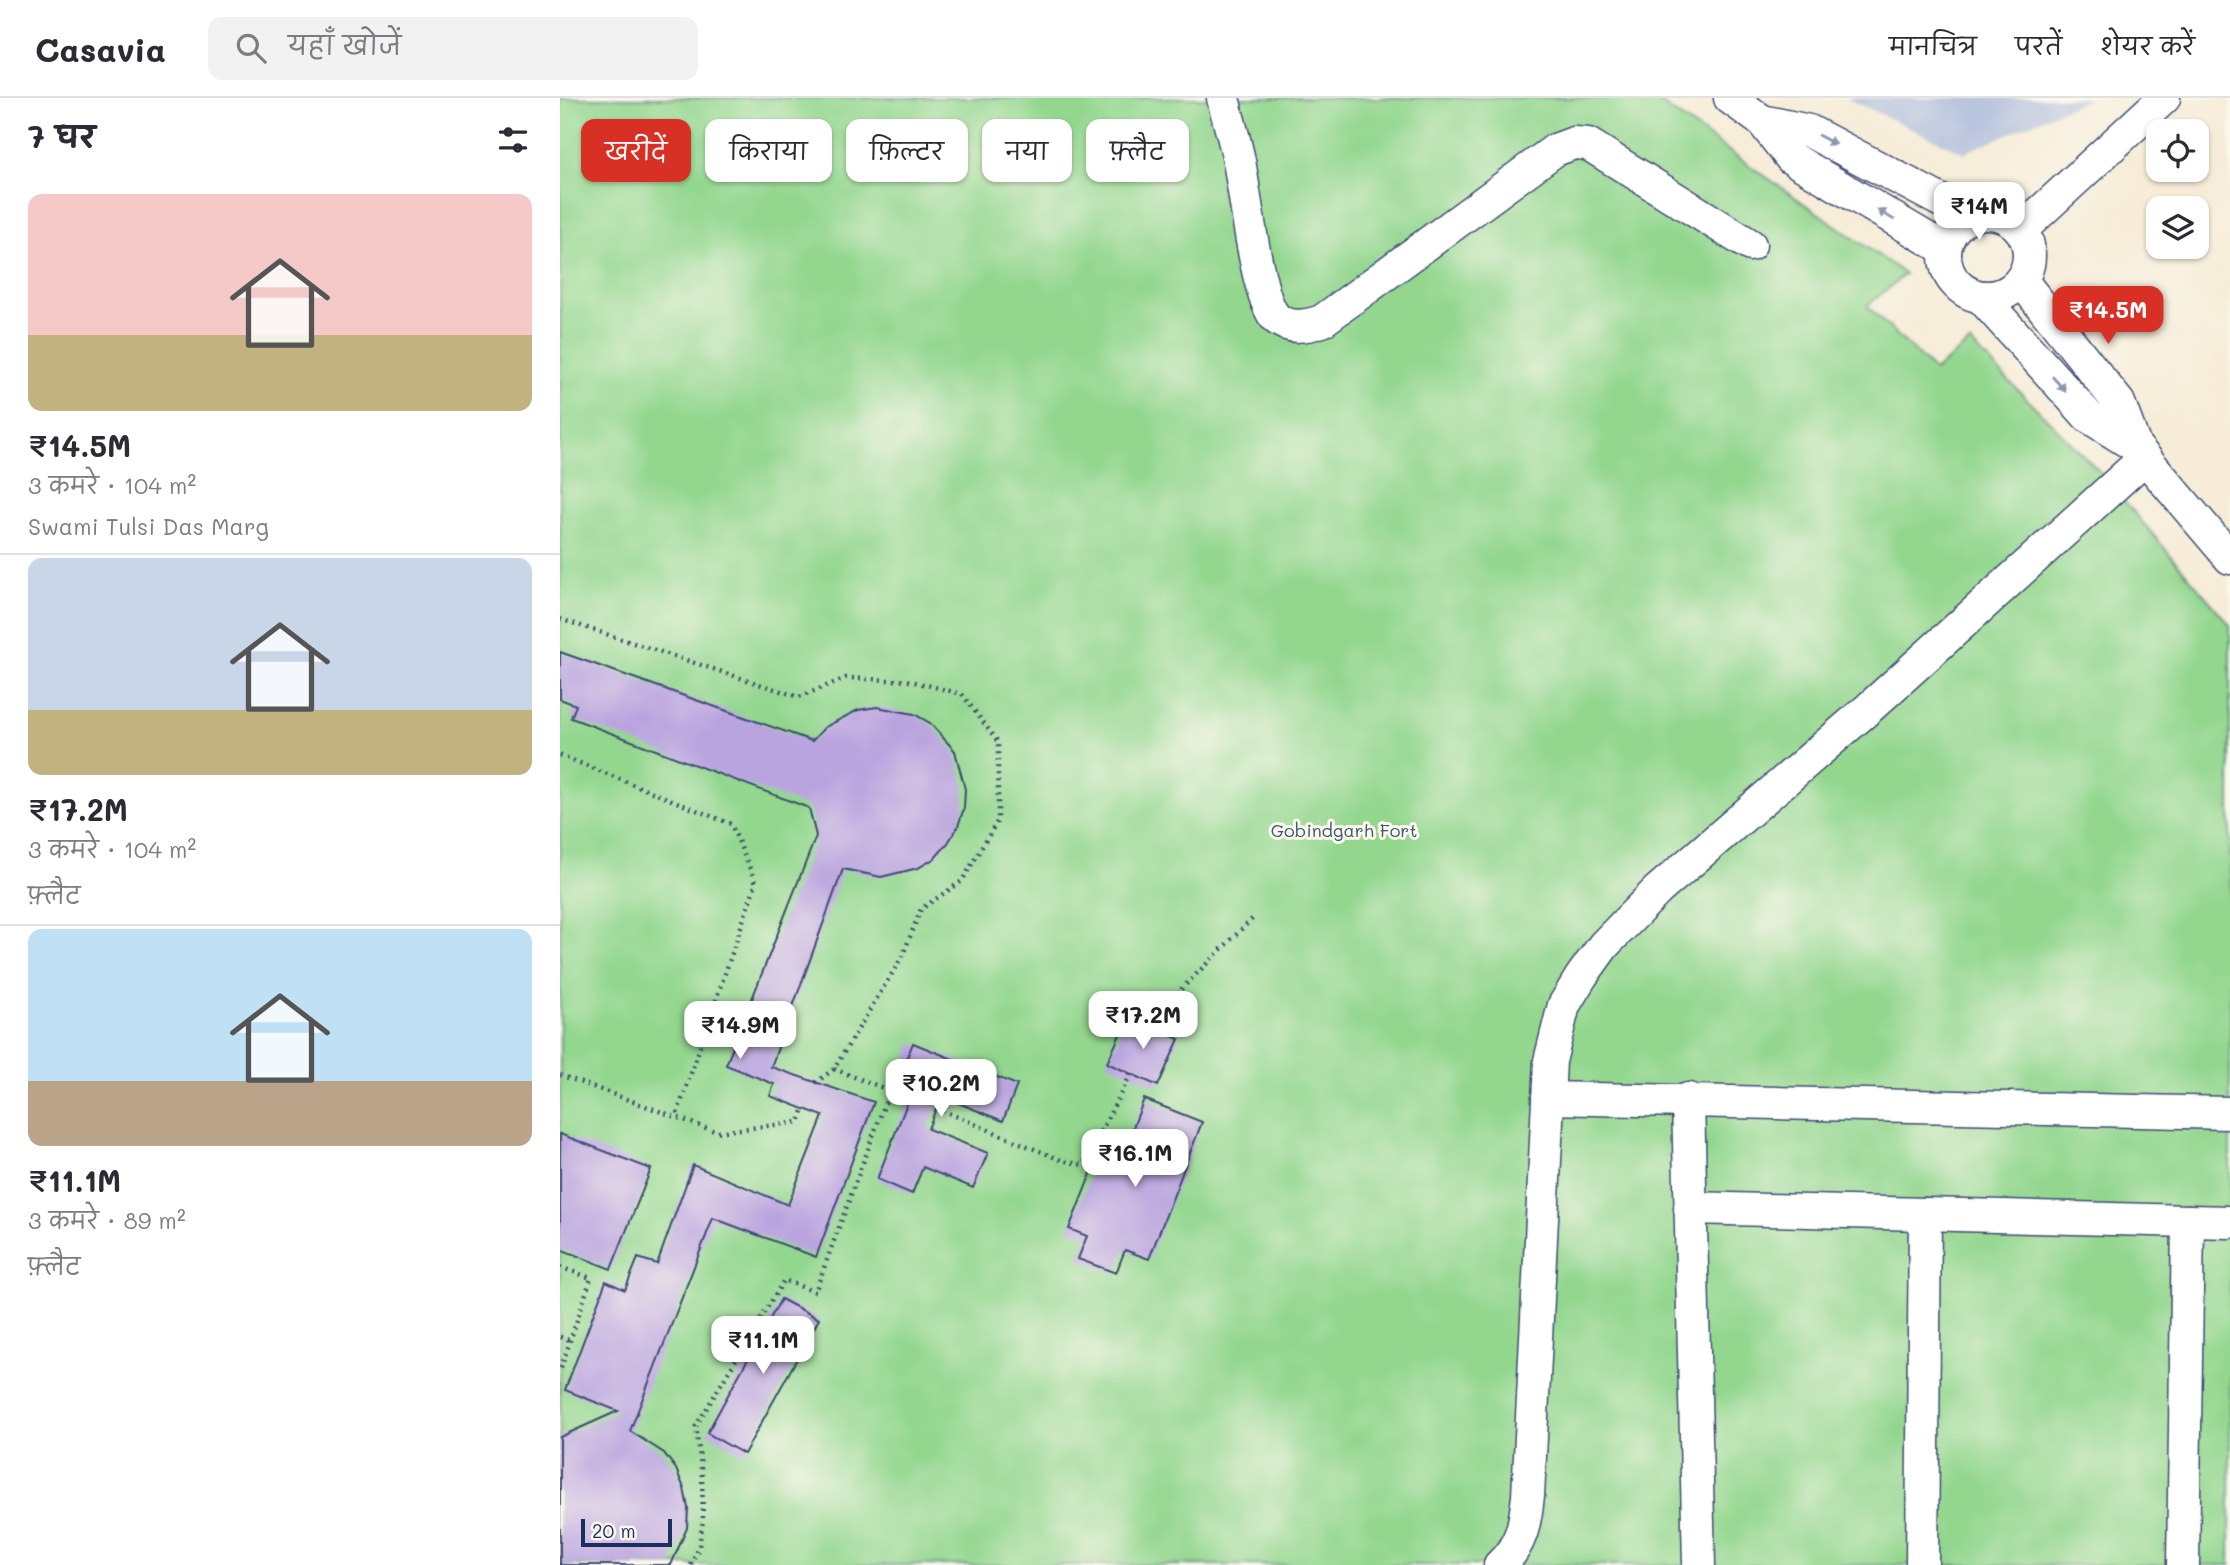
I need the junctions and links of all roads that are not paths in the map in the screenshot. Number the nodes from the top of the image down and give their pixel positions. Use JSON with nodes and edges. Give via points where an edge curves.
{"nodes":[{"id":1,"x":1223,"y":98,"type":"edge"},
{"id":2,"x":1730,"y":98,"type":"edge"},
{"id":3,"x":2164,"y":98,"type":"edge"},
{"id":4,"x":1762,"y":121,"type":"junction"},
{"id":5,"x":1970,"y":216,"type":"junction"},
{"id":6,"x":2021,"y":230,"type":"junction"},
{"id":7,"x":1750,"y":245,"type":"dead end"},
{"id":8,"x":1945,"y":249,"type":"junction"},
{"id":9,"x":2021,"y":280,"type":"junction"},
{"id":10,"x":1980,"y":297,"type":"junction"},
{"id":11,"x":2140,"y":452,"type":"junction"},
{"id":12,"x":2230,"y":558,"type":"edge"},
{"id":13,"x":1548,"y":1098,"type":"junction"},
{"id":14,"x":1688,"y":1100,"type":"junction"},
{"id":15,"x":2230,"y":1113,"type":"edge"},
{"id":16,"x":1690,"y":1208,"type":"junction"},
{"id":17,"x":1926,"y":1214,"type":"junction"},
{"id":18,"x":2188,"y":1221,"type":"junction"},
{"id":19,"x":2230,"y":1222,"type":"edge"},
{"id":20,"x":1513,"y":1557,"type":"edge"},
{"id":21,"x":1699,"y":1565,"type":"edge"},
{"id":22,"x":1922,"y":1565,"type":"edge"},
{"id":23,"x":2183,"y":1565,"type":"edge"}],
"edges":[{"from":1,"to":7,"type":"street","via":[[1264,293],[1275,317],[1286,323],[1303,327],[1322,321],[1555,150],[1574,143],[1588,144]]},
{"from":2,"to":4,"type":"street"},
{"from":3,"to":6,"type":"street"},
{"from":4,"to":5,"type":"street","one_way":true,"via":[[1809,131]]},
{"from":8,"to":4,"type":"street","one_way":true,"via":[[1791,158]]},
{"from":5,"to":6,"type":"street","via":[[1999,215]]},
{"from":5,"to":8,"type":"street","via":[[1950,235]]},
{"from":6,"to":9,"type":"street","via":[[2030,257]]},
{"from":8,"to":10,"type":"street","via":[[1946,267],[1956,285]]},
{"from":9,"to":10,"type":"street","via":[[2009,292]]},
{"from":9,"to":11,"type":"street","via":[[2119,403]]},
{"from":10,"to":11,"type":"street","one_way":true,"via":[[2089,417]]},
{"from":11,"to":12,"type":"street"},
{"from":11,"to":13,"type":"street","via":[[1868,709],[1658,890],[1604,945],[1564,1005],[1550,1061]]},
{"from":13,"to":14,"type":"street"},
{"from":13,"to":20,"type":"street","via":[[1528,1496],[1524,1528]]},
{"from":14,"to":15,"type":"street"},
{"from":14,"to":16,"type":"street"},
{"from":16,"to":17,"type":"street"},
{"from":16,"to":21,"type":"street"},
{"from":17,"to":18,"type":"street"},
{"from":17,"to":22,"type":"street"},
{"from":18,"to":19,"type":"street"},
{"from":18,"to":23,"type":"street"}]}
